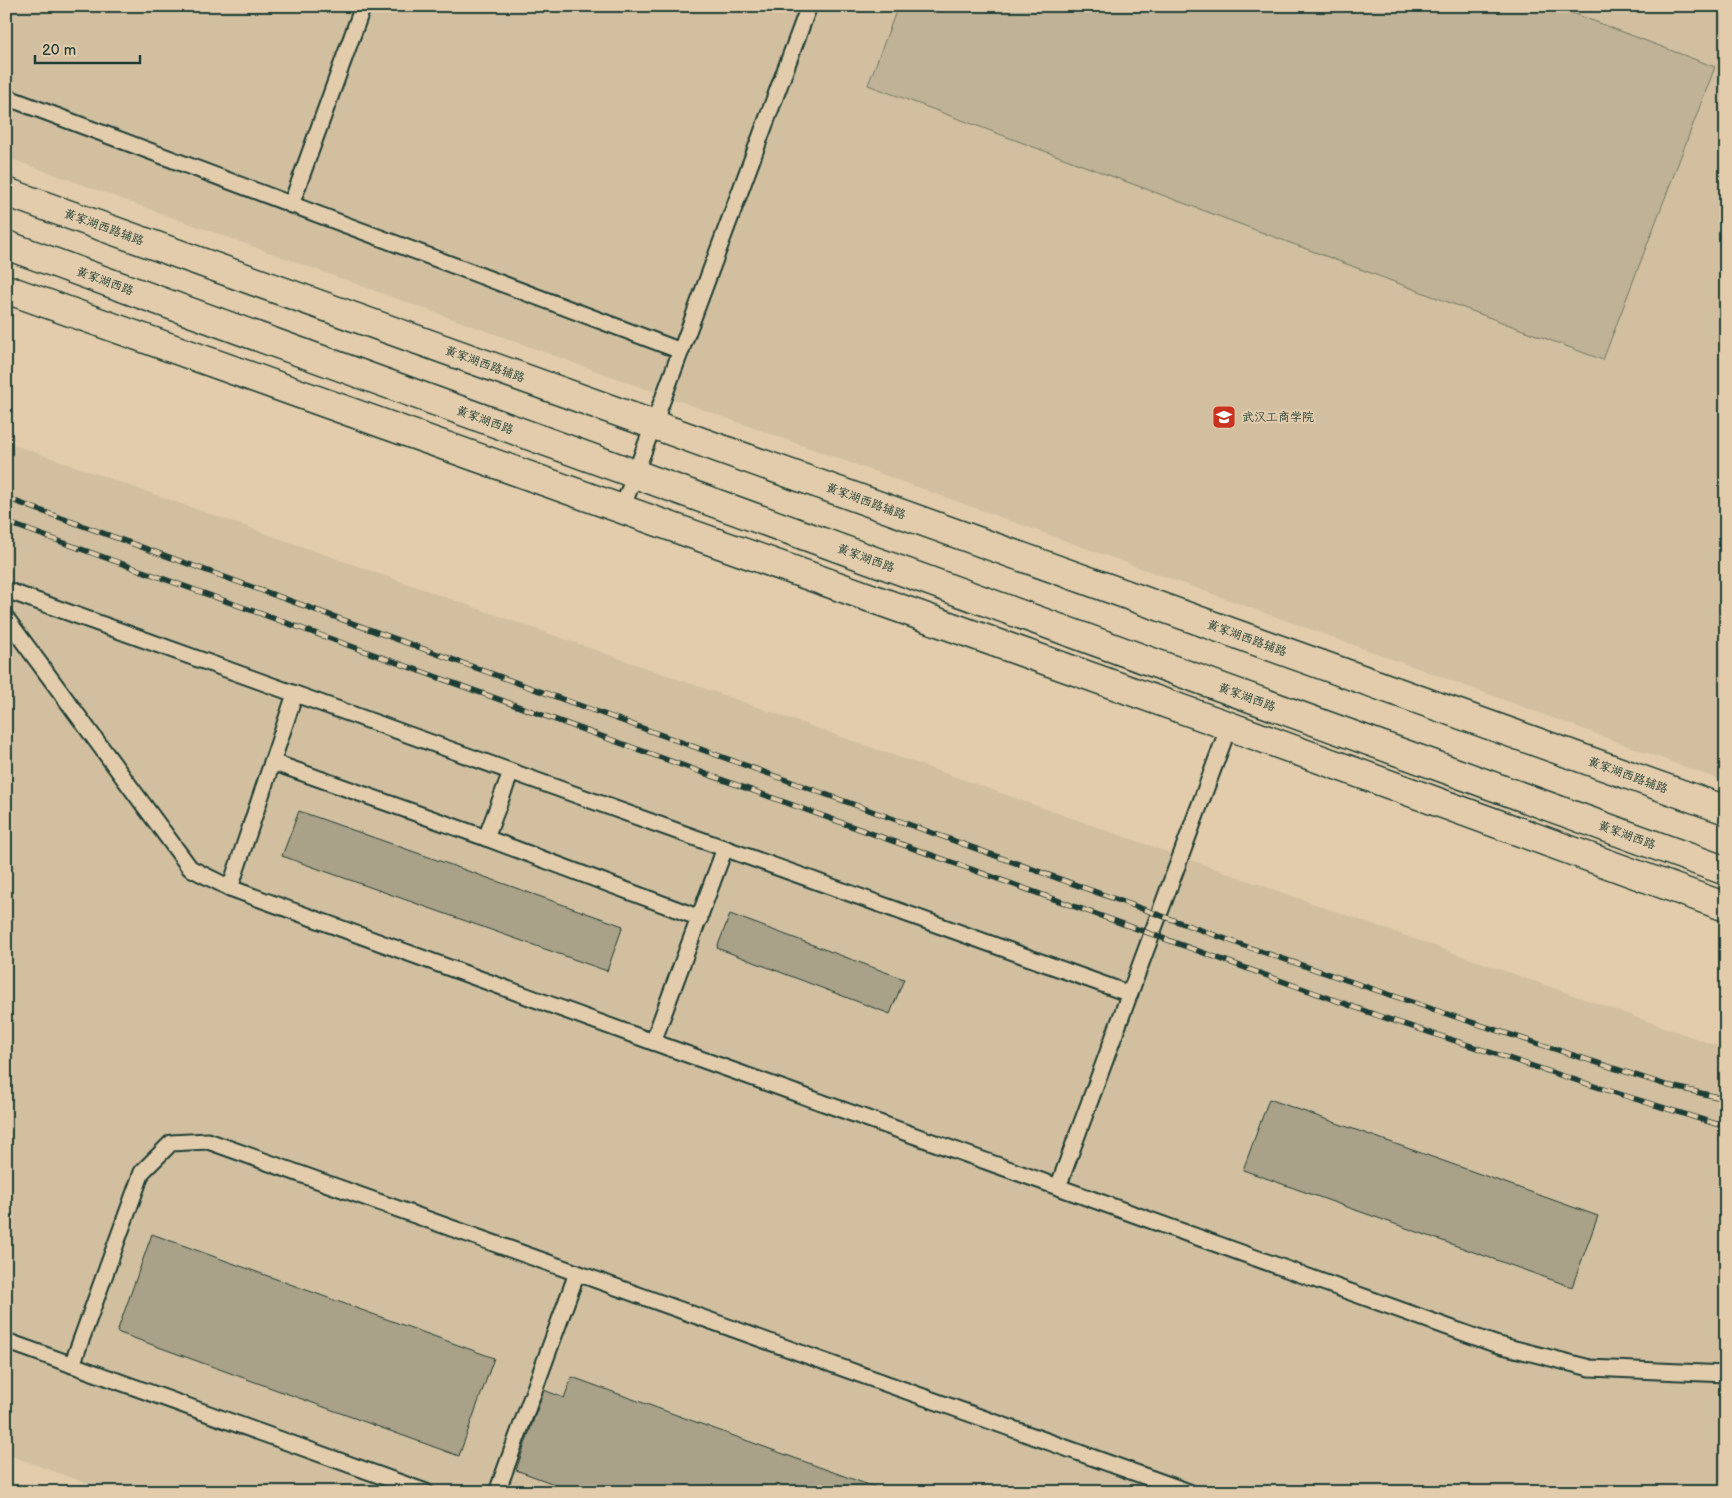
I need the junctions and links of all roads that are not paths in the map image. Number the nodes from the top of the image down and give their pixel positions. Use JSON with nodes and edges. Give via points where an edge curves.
{"nodes":[{"id":1,"x":363,"y":6,"type":"edge"},
{"id":2,"x":809,"y":6,"type":"edge"},
{"id":3,"x":6,"y":97,"type":"edge"},
{"id":4,"x":6,"y":192,"type":"edge"},
{"id":5,"x":291,"y":205,"type":"junction"},
{"id":6,"x":6,"y":245,"type":"edge"},
{"id":7,"x":6,"y":289,"type":"edge"},
{"id":8,"x":681,"y":351,"type":"junction"},
{"id":9,"x":653,"y":425,"type":"junction"},
{"id":10,"x":635,"y":474,"type":"junction"},
{"id":11,"x":622,"y":509,"type":"junction"},
{"id":12,"x":6,"y":590,"type":"edge"},
{"id":13,"x":6,"y":618,"type":"edge"},
{"id":14,"x":296,"y":694,"type":"junction"},
{"id":15,"x":1229,"y":726,"type":"junction"},
{"id":16,"x":272,"y":762,"type":"junction"},
{"id":17,"x":511,"y":772,"type":"junction"},
{"id":18,"x":1726,"y":810,"type":"edge"},
{"id":19,"x":486,"y":838,"type":"junction"},
{"id":20,"x":725,"y":848,"type":"junction"},
{"id":21,"x":1726,"y":871,"type":"edge"},
{"id":22,"x":230,"y":888,"type":"junction"},
{"id":23,"x":1726,"y":907,"type":"edge"},
{"id":24,"x":700,"y":918,"type":"junction"},
{"id":25,"x":1130,"y":994,"type":"junction"},
{"id":26,"x":653,"y":1042,"type":"junction"},
{"id":27,"x":1058,"y":1187,"type":"junction"},
{"id":28,"x":577,"y":1272,"type":"junction"},
{"id":29,"x":6,"y":1341,"type":"edge"},
{"id":30,"x":72,"y":1365,"type":"junction"},
{"id":31,"x":1726,"y":1374,"type":"edge"},
{"id":32,"x":426,"y":1492,"type":"edge"},
{"id":33,"x":497,"y":1492,"type":"edge"},
{"id":34,"x":1189,"y":1492,"type":"edge"}],
"edges":[{"from":1,"to":5,"type":"lane"},
{"from":2,"to":8,"type":"lane"},
{"from":3,"to":5,"type":"lane"},
{"from":4,"to":9,"type":"main road","name":"黄家湖西路辅路"},
{"from":5,"to":8,"type":"lane"},
{"from":6,"to":10,"type":"main road","name":"黄家湖西路"},
{"from":7,"to":11,"type":"main road"},
{"from":8,"to":9,"type":"lane"},
{"from":9,"to":10,"type":"lane"},
{"from":9,"to":18,"type":"main road","name":"黄家湖西路辅路"},
{"from":10,"to":11,"type":"lane"},
{"from":10,"to":21,"type":"main road","name":"黄家湖西路"},
{"from":11,"to":15,"type":"main road"},
{"from":12,"to":14,"type":"lane"},
{"from":13,"to":22,"type":"lane","via":[[190,868]]},
{"from":14,"to":16,"type":"lane"},
{"from":14,"to":17,"type":"lane"},
{"from":15,"to":23,"type":"main road"},
{"from":15,"to":25,"type":"lane"},
{"from":16,"to":19,"type":"lane"},
{"from":16,"to":22,"type":"lane"},
{"from":17,"to":19,"type":"lane"},
{"from":17,"to":20,"type":"lane"},
{"from":19,"to":24,"type":"lane"},
{"from":20,"to":24,"type":"lane"},
{"from":20,"to":25,"type":"lane"},
{"from":22,"to":26,"type":"lane"},
{"from":24,"to":26,"type":"lane"},
{"from":25,"to":27,"type":"lane"},
{"from":26,"to":27,"type":"lane"},
{"from":27,"to":31,"type":"lane","via":[[1495,1344],[1590,1368]]},
{"from":28,"to":30,"type":"lane","via":[[208,1141],[170,1143],[142,1172]]},
{"from":28,"to":33,"type":"lane"},
{"from":28,"to":34,"type":"lane"},
{"from":29,"to":30,"type":"lane"},
{"from":30,"to":32,"type":"lane"}]}
